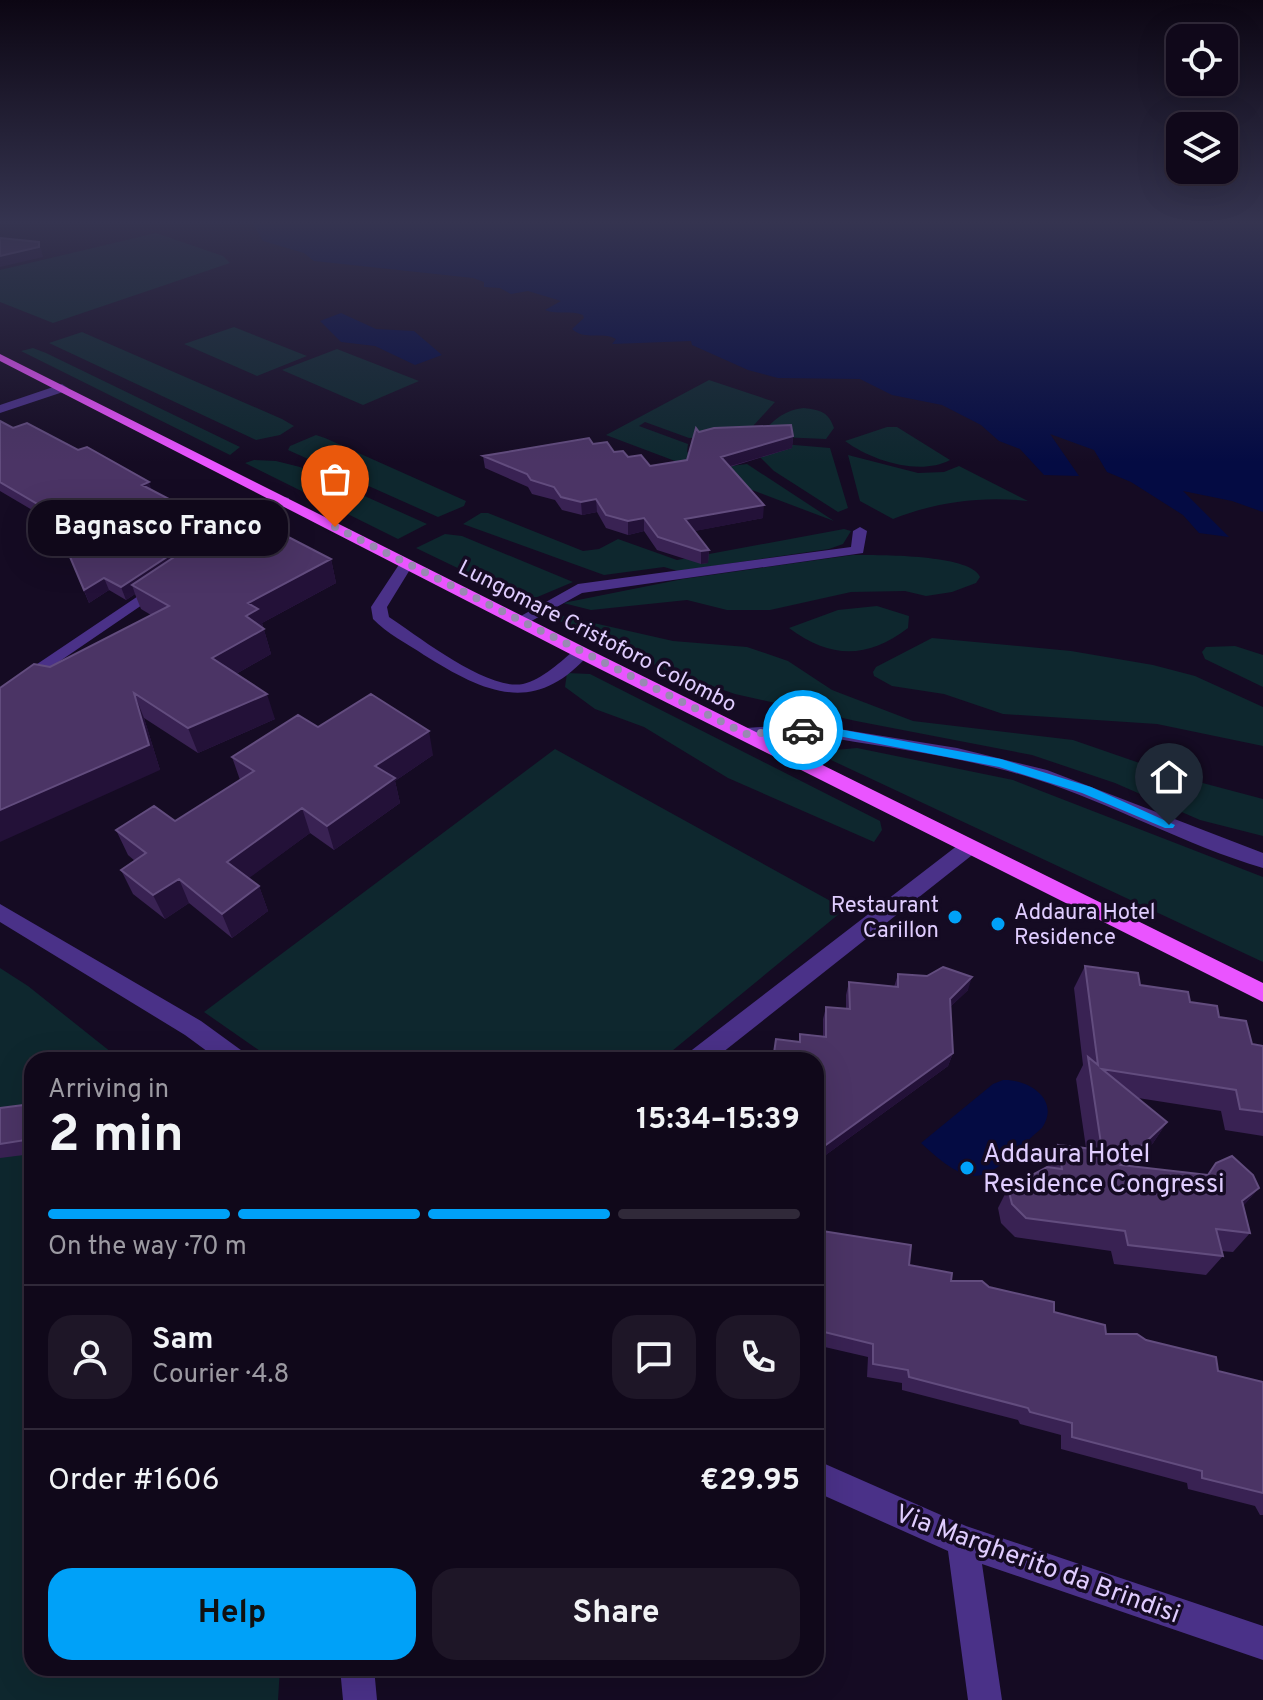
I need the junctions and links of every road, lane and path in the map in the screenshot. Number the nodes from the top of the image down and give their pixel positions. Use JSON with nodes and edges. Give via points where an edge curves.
{"nodes":[{"id":1,"x":0,"y":357,"type":"edge"},
{"id":2,"x":62,"y":388,"type":"junction"},
{"id":3,"x":0,"y":409,"type":"edge"},
{"id":4,"x":284,"y":501,"type":"junction"},
{"id":5,"x":860,"y":531,"type":"dead end"},
{"id":6,"x":407,"y":563,"type":"junction"},
{"id":7,"x":520,"y":621,"type":"junction"},
{"id":8,"x":582,"y":653,"type":"junction"},
{"id":9,"x":0,"y":697,"type":"edge"},
{"id":10,"x":746,"y":734,"type":"junction"},
{"id":11,"x":969,"y":847,"type":"junction"},
{"id":12,"x":1263,"y":861,"type":"edge"},
{"id":13,"x":0,"y":912,"type":"edge"},
{"id":14,"x":1263,"y":993,"type":"edge"},
{"id":15,"x":226,"y":1052,"type":"edge"},
{"id":16,"x":706,"y":1052,"type":"edge"},
{"id":17,"x":824,"y":1480,"type":"edge"},
{"id":18,"x":963,"y":1541,"type":"junction"},
{"id":19,"x":1263,"y":1643,"type":"edge"},
{"id":20,"x":358,"y":1676,"type":"edge"},
{"id":21,"x":360,"y":1700,"type":"edge"},
{"id":22,"x":985,"y":1700,"type":"edge"}],
"edges":[{"from":1,"to":2,"type":"main road","name":"Lungomare Cristoforo Colombo"},
{"from":2,"to":3,"type":"street"},
{"from":2,"to":4,"type":"main road","name":"Lungomare Cristoforo Colombo"},
{"from":4,"to":6,"type":"main road","name":"Lungomare Cristoforo Colombo"},
{"from":4,"to":9,"type":"street"},
{"from":5,"to":7,"type":"street","via":[[858,550],[578,589]]},
{"from":6,"to":7,"type":"main road","name":"Lungomare Cristoforo Colombo"},
{"from":6,"to":8,"type":"street","via":[[379,607],[381,619],[491,685],[516,690],[533,686]]},
{"from":7,"to":8,"type":"main road","name":"Lungomare Cristoforo Colombo"},
{"from":8,"to":10,"type":"main road","name":"Lungomare Cristoforo Colombo"},
{"from":10,"to":11,"type":"main road","name":"Lungomare Cristoforo Colombo"},
{"from":10,"to":12,"type":"street","via":[[833,732],[1001,763],[1087,790]]},
{"from":11,"to":14,"type":"main road","name":"Lungomare Cristoforo Colombo"},
{"from":11,"to":16,"type":"street"},
{"from":13,"to":15,"type":"street"},
{"from":17,"to":18,"type":"street","name":"Via Margherito da Brindisi"},
{"from":18,"to":19,"type":"street","name":"Via Margherito da Brindisi"},
{"from":18,"to":22,"type":"street"},
{"from":20,"to":21,"type":"street"}]}
